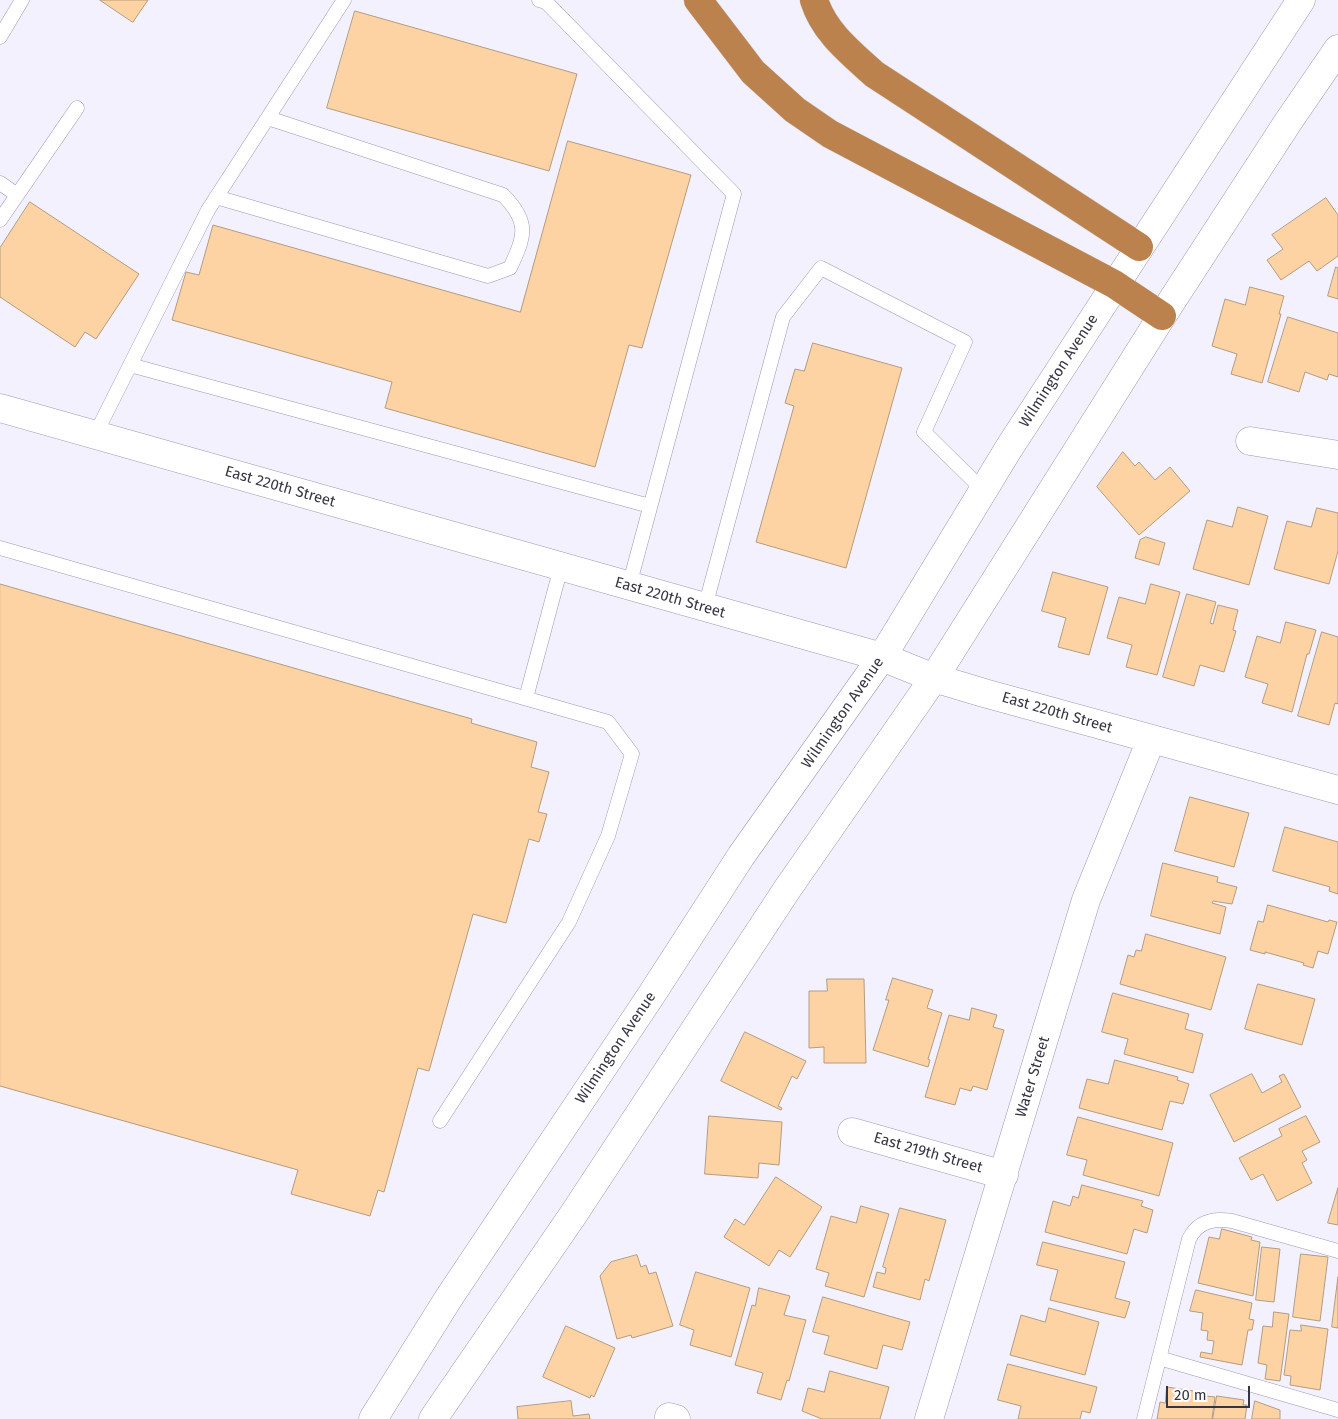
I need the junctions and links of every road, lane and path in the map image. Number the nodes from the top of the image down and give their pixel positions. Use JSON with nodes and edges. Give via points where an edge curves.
{"nodes":[{"id":1,"x":22,"y":0,"type":"edge"},
{"id":2,"x":344,"y":0,"type":"edge"},
{"id":3,"x":539,"y":0,"type":"edge"},
{"id":4,"x":698,"y":0,"type":"edge"},
{"id":5,"x":814,"y":0,"type":"edge"},
{"id":6,"x":1300,"y":0,"type":"edge"},
{"id":7,"x":0,"y":37,"type":"edge"},
{"id":8,"x":1338,"y":49,"type":"edge"},
{"id":9,"x":77,"y":108,"type":"dead end"},
{"id":10,"x":268,"y":118,"type":"junction"},
{"id":11,"x":0,"y":183,"type":"edge"},
{"id":12,"x":17,"y":195,"type":"junction"},
{"id":13,"x":216,"y":197,"type":"junction"},
{"id":14,"x":0,"y":220,"type":"edge"},
{"id":15,"x":1139,"y":247,"type":"junction"},
{"id":16,"x":1114,"y":284,"type":"junction"},
{"id":17,"x":1162,"y":316,"type":"junction"},
{"id":18,"x":130,"y":366,"type":"junction"},
{"id":19,"x":0,"y":408,"type":"edge"},
{"id":20,"x":95,"y":435,"type":"junction"},
{"id":21,"x":1250,"y":441,"type":"dead end"},
{"id":22,"x":1338,"y":455,"type":"edge"},
{"id":23,"x":982,"y":490,"type":"junction"},
{"id":24,"x":650,"y":506,"type":"junction"},
{"id":25,"x":0,"y":548,"type":"edge"},
{"id":26,"x":561,"y":567,"type":"junction"},
{"id":27,"x":629,"y":586,"type":"junction"},
{"id":28,"x":705,"y":607,"type":"junction"},
{"id":29,"x":882,"y":657,"type":"junction"},
{"id":30,"x":934,"y":678,"type":"junction"},
{"id":31,"x":526,"y":698,"type":"junction"},
{"id":32,"x":1151,"y":740,"type":"junction"},
{"id":33,"x":1338,"y":790,"type":"edge"},
{"id":34,"x":440,"y":1121,"type":"dead end"},
{"id":35,"x":852,"y":1132,"type":"dead end"},
{"id":36,"x":1004,"y":1175,"type":"junction"},
{"id":37,"x":1338,"y":1251,"type":"edge"},
{"id":38,"x":1159,"y":1358,"type":"junction"},
{"id":39,"x":1338,"y":1410,"type":"edge"},
{"id":40,"x":373,"y":1419,"type":"edge"},
{"id":41,"x":433,"y":1419,"type":"edge"},
{"id":42,"x":929,"y":1419,"type":"edge"},
{"id":43,"x":1144,"y":1419,"type":"edge"}],
"edges":[{"from":1,"to":7,"type":"lane"},
{"from":2,"to":10,"type":"lane"},
{"from":3,"to":24,"type":"lane","via":[[546,2],[734,194]]},
{"from":4,"to":16,"type":"highway","via":[[753,72],[795,110],[830,134]]},
{"from":5,"to":15,"type":"highway","via":[[819,16],[840,44],[874,74]]},
{"from":6,"to":15,"type":"main road","name":"Wilmington Avenue"},
{"from":8,"to":17,"type":"main road"},
{"from":9,"to":12,"type":"lane"},
{"from":10,"to":13,"type":"lane"},
{"from":10,"to":13,"type":"lane","via":[[502,195],[515,208],[522,225],[522,242],[510,268],[488,276]]},
{"from":11,"to":12,"type":"lane"},
{"from":12,"to":14,"type":"lane"},
{"from":13,"to":18,"type":"lane"},
{"from":15,"to":16,"type":"main road","name":"Wilmington Avenue"},
{"from":16,"to":17,"type":"highway"},
{"from":16,"to":23,"type":"main road","name":"Wilmington Avenue"},
{"from":17,"to":30,"type":"main road"},
{"from":18,"to":20,"type":"lane"},
{"from":18,"to":24,"type":"lane"},
{"from":19,"to":20,"type":"main road","name":"East 220th Street"},
{"from":20,"to":26,"type":"main road","name":"East 220th Street"},
{"from":21,"to":22,"type":"main road"},
{"from":23,"to":28,"type":"lane","via":[[924,432],[966,342],[821,268],[784,317]]},
{"from":23,"to":29,"type":"main road","name":"Wilmington Avenue"},
{"from":24,"to":27,"type":"lane"},
{"from":25,"to":31,"type":"lane"},
{"from":26,"to":27,"type":"main road","name":"East 220th Street"},
{"from":26,"to":31,"type":"lane"},
{"from":27,"to":28,"type":"main road","name":"East 220th Street"},
{"from":28,"to":29,"type":"main road","name":"East 220th Street"},
{"from":29,"to":30,"type":"main road","name":"East 220th Street"},
{"from":29,"to":40,"type":"main road","name":"Wilmington Avenue","via":[[741,856],[450,1296]]},
{"from":30,"to":32,"type":"main road","name":"East 220th Street"},
{"from":30,"to":41,"type":"main road","via":[[788,888],[573,1215]]},
{"from":31,"to":34,"type":"lane","via":[[608,722],[632,754],[608,836],[569,922]]},
{"from":32,"to":33,"type":"main road","name":"East 220th Street"},
{"from":32,"to":36,"type":"main road","name":"Water Street","via":[[1086,900]]},
{"from":35,"to":36,"type":"main road","name":"East 219th Street"},
{"from":36,"to":42,"type":"main road","name":"Water Street"},
{"from":37,"to":38,"type":"lane","via":[[1232,1221],[1220,1219],[1201,1224],[1189,1239]]},
{"from":38,"to":39,"type":"lane"},
{"from":38,"to":43,"type":"lane"}]}
